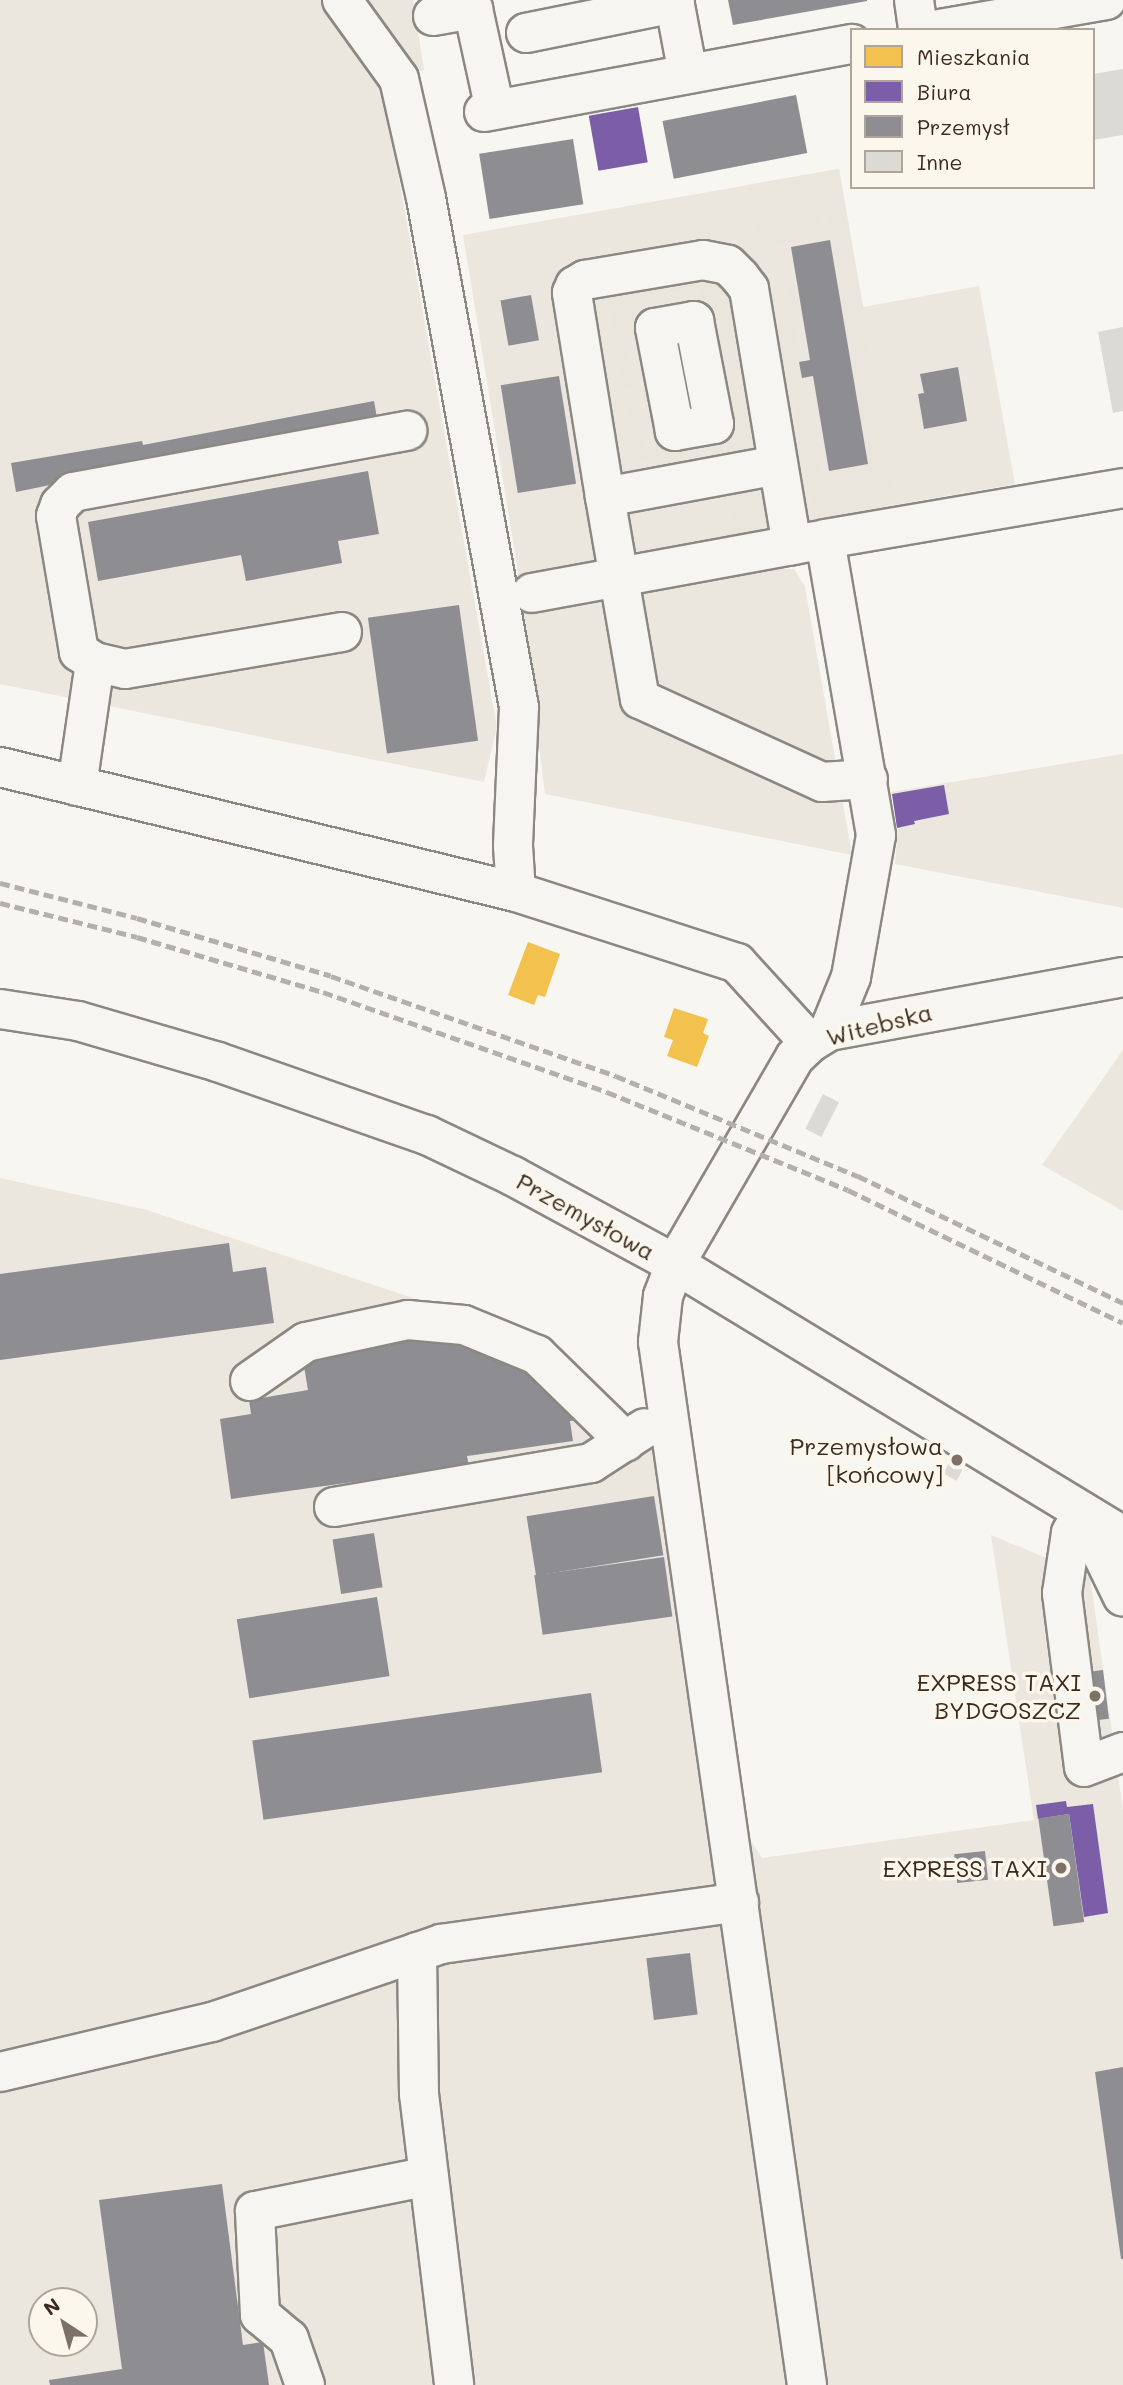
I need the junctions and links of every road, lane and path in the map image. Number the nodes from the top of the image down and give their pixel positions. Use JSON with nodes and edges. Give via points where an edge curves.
{"nodes":[{"id":1,"x":342,"y":0,"type":"edge"},
{"id":2,"x":914,"y":0,"type":"edge"},
{"id":3,"x":1106,"y":0,"type":"edge"},
{"id":4,"x":674,"y":1,"type":"edge"},
{"id":5,"x":433,"y":16,"type":"dead end"},
{"id":6,"x":918,"y":28,"type":"edge"},
{"id":7,"x":945,"y":28,"type":"edge"},
{"id":8,"x":526,"y":33,"type":"dead end"},
{"id":9,"x":850,"y":44,"type":"edge"},
{"id":10,"x":688,"y":74,"type":"junction"},
{"id":11,"x":693,"y":428,"type":"dead end"},
{"id":12,"x":407,"y":431,"type":"dead end"},
{"id":13,"x":778,"y":466,"type":"junction"},
{"id":14,"x":703,"y":479,"type":"junction"},
{"id":15,"x":1123,"y":488,"type":"edge"},
{"id":16,"x":605,"y":497,"type":"junction"},
{"id":17,"x":809,"y":542,"type":"junction"},
{"id":18,"x":618,"y":577,"type":"junction"},
{"id":19,"x":532,"y":593,"type":"dead end"},
{"id":20,"x":342,"y":632,"type":"dead end"},
{"id":21,"x":95,"y":662,"type":"junction"},
{"id":22,"x":0,"y":768,"type":"edge"},
{"id":23,"x":868,"y":779,"type":"junction"},
{"id":24,"x":77,"y":786,"type":"junction"},
{"id":25,"x":516,"y":891,"type":"junction"},
{"id":26,"x":1123,"y":977,"type":"edge"},
{"id":27,"x":0,"y":1009,"type":"edge"},
{"id":28,"x":820,"y":1037,"type":"junction"},
{"id":29,"x":675,"y":1265,"type":"junction"},
{"id":30,"x":250,"y":1381,"type":"dead end"},
{"id":31,"x":669,"y":1411,"type":"junction"},
{"id":32,"x":626,"y":1442,"type":"junction"},
{"id":33,"x":334,"y":1507,"type":"dead end"},
{"id":34,"x":1082,"y":1513,"type":"junction"},
{"id":35,"x":1123,"y":1536,"type":"edge"},
{"id":36,"x":1123,"y":1597,"type":"edge"},
{"id":37,"x":1123,"y":1752,"type":"edge"},
{"id":38,"x":739,"y":1902,"type":"junction"},
{"id":39,"x":417,"y":1952,"type":"junction"},
{"id":40,"x":0,"y":2073,"type":"edge"},
{"id":41,"x":428,"y":2176,"type":"junction"},
{"id":42,"x":305,"y":2385,"type":"edge"},
{"id":43,"x":454,"y":2385,"type":"edge"},
{"id":44,"x":807,"y":2385,"type":"edge"}],
"edges":[{"from":1,"to":25,"type":"street","via":[[399,79],[426,198],[519,707],[513,846]]},
{"from":2,"to":6,"type":"street"},
{"from":3,"to":7,"type":"street"},
{"from":4,"to":8,"type":"street"},
{"from":4,"to":10,"type":"street"},
{"from":5,"to":10,"type":"street","via":[[473,9],[489,111]]},
{"from":9,"to":10,"type":"street"},
{"from":11,"to":14,"type":"street"},
{"from":12,"to":21,"type":"street","via":[[73,492],[56,516],[79,652]]},
{"from":13,"to":14,"type":"street"},
{"from":13,"to":16,"type":"street","via":[[749,289],[728,265],[703,260],[585,280],[572,293]]},
{"from":13,"to":17,"type":"street"},
{"from":14,"to":16,"type":"street"},
{"from":15,"to":17,"type":"street"},
{"from":16,"to":18,"type":"street"},
{"from":17,"to":18,"type":"street"},
{"from":17,"to":23,"type":"street"},
{"from":18,"to":19,"type":"street"},
{"from":18,"to":23,"type":"street","via":[[639,699],[822,782]]},
{"from":20,"to":21,"type":"street","via":[[125,669]]},
{"from":21,"to":24,"type":"street"},
{"from":22,"to":24,"type":"street"},
{"from":23,"to":28,"type":"street","via":[[876,835],[873,862],[851,977]]},
{"from":24,"to":25,"type":"street"},
{"from":25,"to":28,"type":"street","via":[[737,963]]},
{"from":26,"to":28,"type":"street","name":"Witebska"},
{"from":27,"to":29,"type":"street","name":"Przemysłowa","via":[[104,1028],[416,1131],[513,1175]]},
{"from":28,"to":29,"type":"street","name":"Witebska","via":[[795,1057]]},
{"from":29,"to":31,"type":"street","name":"Witebska","via":[[658,1323]]},
{"from":29,"to":34,"type":"street","name":"Przemysłowa"},
{"from":30,"to":32,"type":"street","via":[[306,1342],[408,1320],[464,1325],[537,1354]]},
{"from":31,"to":32,"type":"street"},
{"from":31,"to":38,"type":"street","name":"Witebska"},
{"from":32,"to":33,"type":"street","via":[[591,1463]]},
{"from":34,"to":35,"type":"street","name":"Przemysłowa"},
{"from":34,"to":36,"type":"street"},
{"from":34,"to":37,"type":"street","via":[[1072,1533],[1062,1593],[1084,1767]]},
{"from":38,"to":39,"type":"street","via":[[442,1944]]},
{"from":38,"to":44,"type":"street","name":"Witebska"},
{"from":39,"to":40,"type":"street","via":[[212,2022]]},
{"from":39,"to":41,"type":"street","via":[[419,2094]]},
{"from":41,"to":42,"type":"street","via":[[254,2211],[260,2315],[289,2339]]},
{"from":41,"to":43,"type":"street"}]}
